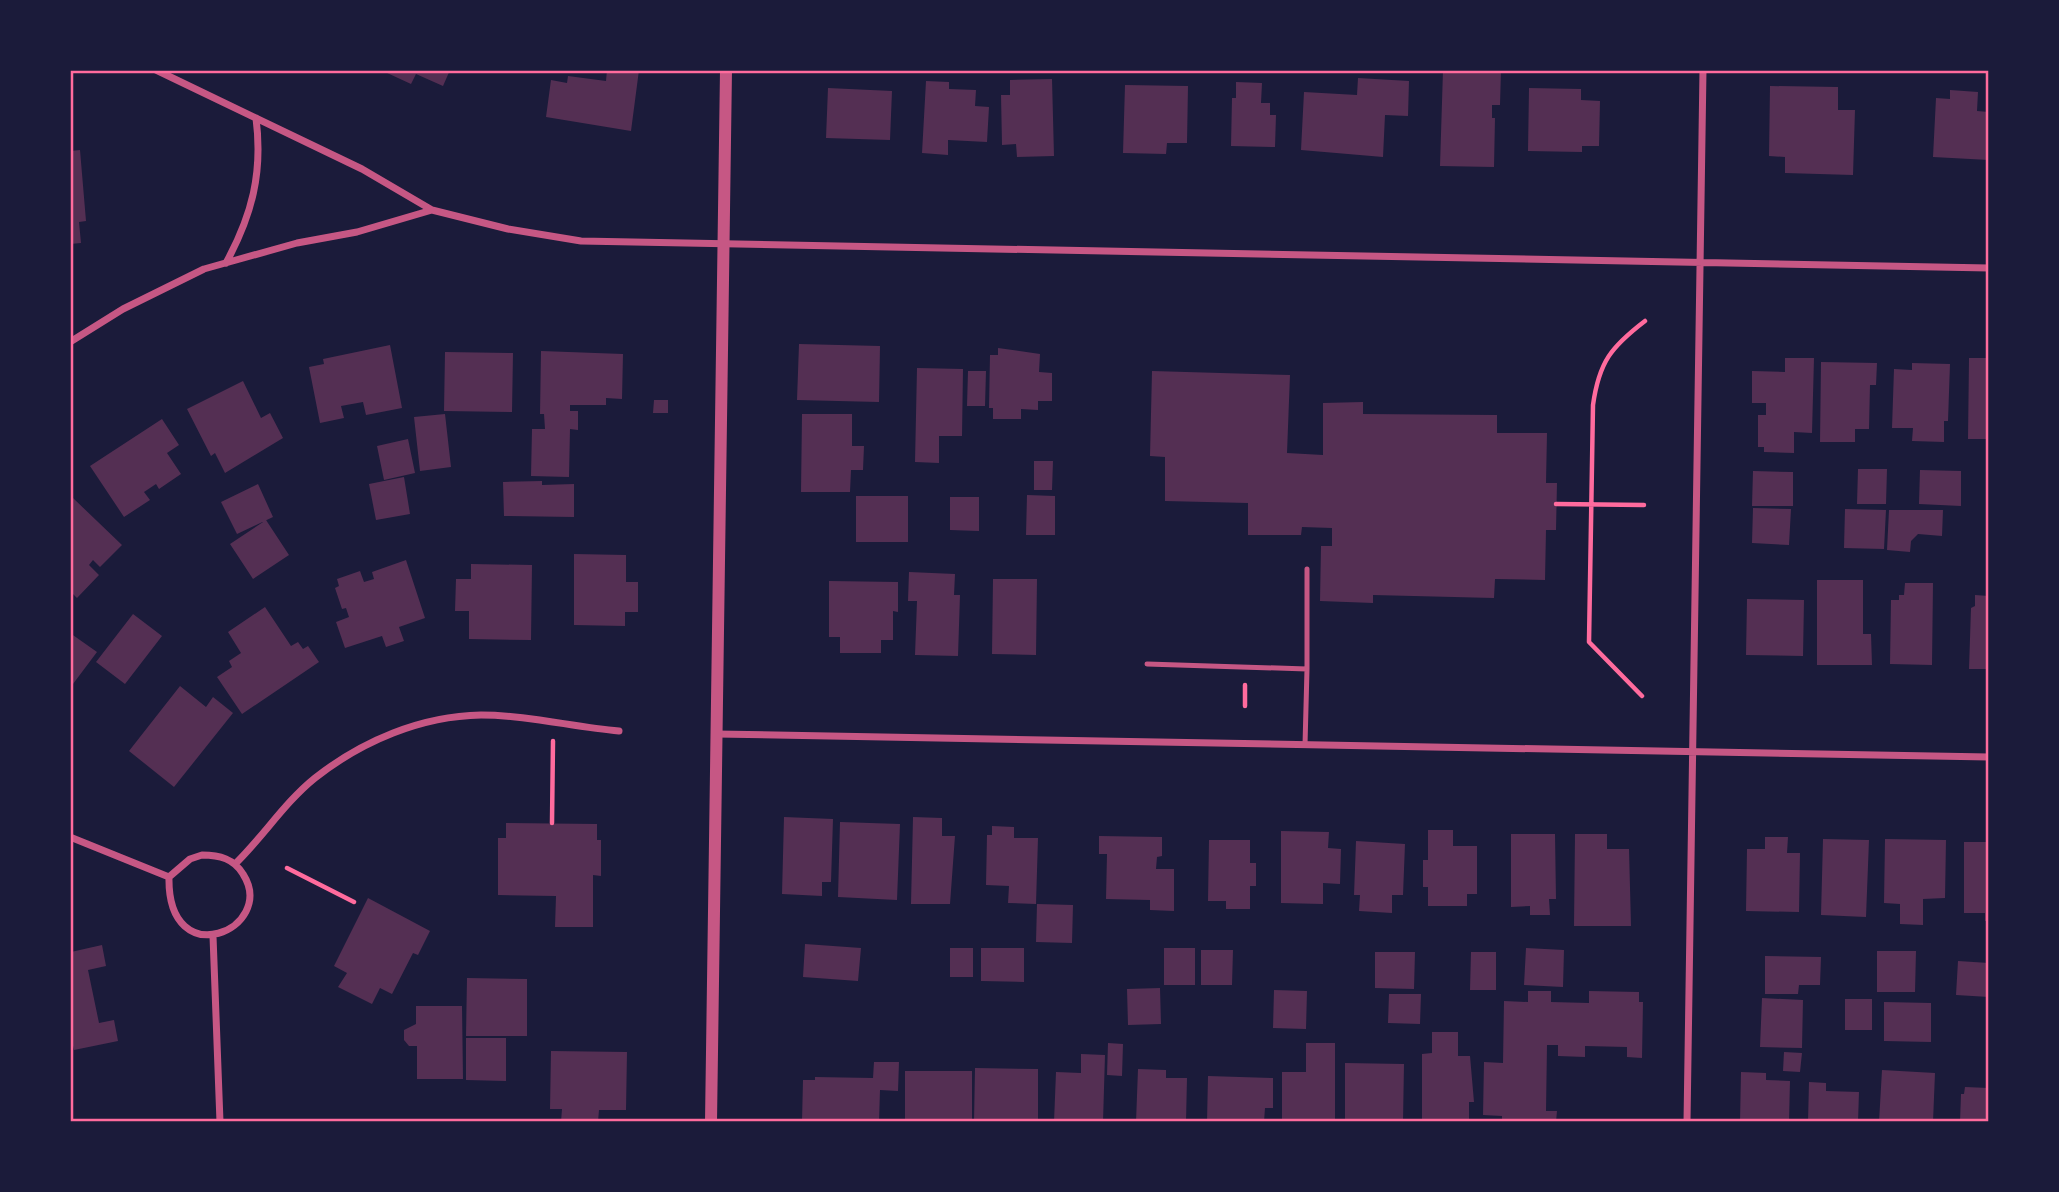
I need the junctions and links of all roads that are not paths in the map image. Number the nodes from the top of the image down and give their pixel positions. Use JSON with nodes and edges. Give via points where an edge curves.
{"nodes":[{"id":1,"x":156,"y":70,"type":"edge"},
{"id":2,"x":726,"y":70,"type":"edge"},
{"id":3,"x":1703,"y":70,"type":"edge"},
{"id":4,"x":257,"y":118,"type":"junction"},
{"id":5,"x":432,"y":210,"type":"junction"},
{"id":6,"x":724,"y":246,"type":"junction"},
{"id":7,"x":226,"y":263,"type":"junction"},
{"id":8,"x":1701,"y":264,"type":"junction"},
{"id":9,"x":1989,"y":268,"type":"edge"},
{"id":10,"x":70,"y":342,"type":"edge"},
{"id":11,"x":1307,"y":569,"type":"dead end"},
{"id":12,"x":1147,"y":664,"type":"dead end"},
{"id":13,"x":1307,"y":669,"type":"junction"},
{"id":14,"x":619,"y":731,"type":"dead end"},
{"id":15,"x":715,"y":734,"type":"junction"},
{"id":16,"x":1306,"y":745,"type":"junction"},
{"id":17,"x":1692,"y":752,"type":"junction"},
{"id":18,"x":1989,"y":757,"type":"edge"},
{"id":19,"x":70,"y":837,"type":"edge"},
{"id":20,"x":235,"y":864,"type":"junction"},
{"id":21,"x":169,"y":877,"type":"junction"},
{"id":22,"x":212,"y":936,"type":"junction"},
{"id":23,"x":219,"y":1122,"type":"edge"},
{"id":24,"x":710,"y":1122,"type":"edge"},
{"id":25,"x":1687,"y":1122,"type":"edge"}],
"edges":[{"from":1,"to":4,"type":"street"},
{"from":2,"to":6,"type":"street"},
{"from":3,"to":8,"type":"street"},
{"from":4,"to":5,"type":"street","via":[[362,169]]},
{"from":4,"to":7,"type":"street","via":[[255,189],[249,217]]},
{"from":5,"to":6,"type":"street","via":[[581,241]]},
{"from":5,"to":7,"type":"street"},
{"from":6,"to":8,"type":"street"},
{"from":6,"to":15,"type":"street"},
{"from":7,"to":10,"type":"street","via":[[204,269]]},
{"from":8,"to":9,"type":"street"},
{"from":8,"to":17,"type":"street"},
{"from":11,"to":13,"type":"lane"},
{"from":12,"to":13,"type":"lane"},
{"from":13,"to":16,"type":"lane"},
{"from":14,"to":20,"type":"street","via":[[482,715],[404,727],[314,779]]},
{"from":15,"to":16,"type":"street"},
{"from":15,"to":24,"type":"street"},
{"from":16,"to":17,"type":"street"},
{"from":17,"to":18,"type":"street"},
{"from":17,"to":25,"type":"street"},
{"from":19,"to":21,"type":"street"},
{"from":20,"to":21,"type":"street","via":[[202,855]]},
{"from":20,"to":22,"type":"street","via":[[246,877],[249,903],[236,925]]},
{"from":21,"to":22,"type":"street","via":[[170,905],[176,918],[198,934]]},
{"from":22,"to":23,"type":"street"}]}
